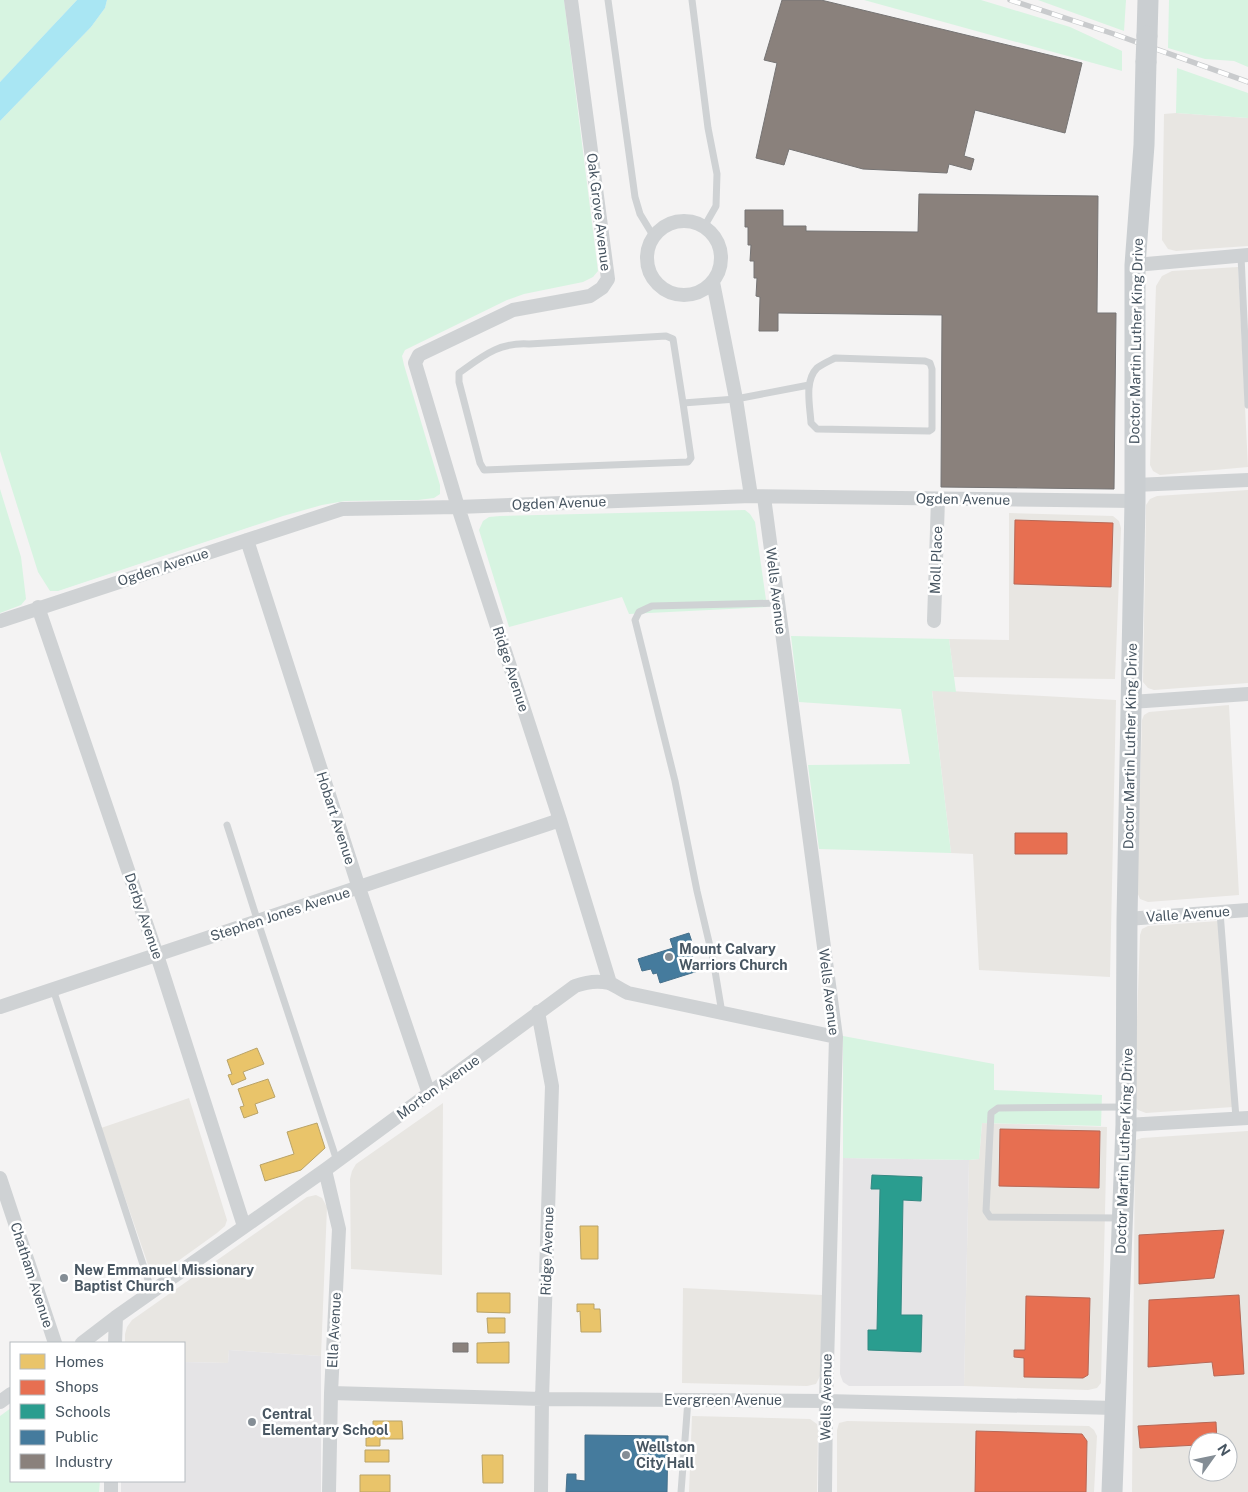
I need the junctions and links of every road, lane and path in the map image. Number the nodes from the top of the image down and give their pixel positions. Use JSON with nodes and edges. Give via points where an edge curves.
{"nodes":[{"id":1,"x":571,"y":0,"type":"edge"},
{"id":2,"x":608,"y":0,"type":"edge"},
{"id":3,"x":692,"y":0,"type":"edge"},
{"id":4,"x":1148,"y":0,"type":"edge"},
{"id":5,"x":704,"y":227,"type":"junction"},
{"id":6,"x":654,"y":237,"type":"junction"},
{"id":7,"x":1244,"y":255,"type":"edge"},
{"id":8,"x":1134,"y":265,"type":"junction"},
{"id":9,"x":713,"y":282,"type":"junction"},
{"id":10,"x":419,"y":355,"type":"joint"},
{"id":11,"x":809,"y":385,"type":"junction"},
{"id":12,"x":736,"y":399,"type":"junction"},
{"id":13,"x":683,"y":403,"type":"junction"},
{"id":14,"x":1248,"y":405,"type":"edge"},
{"id":15,"x":1248,"y":480,"type":"edge"},
{"id":16,"x":1135,"y":493,"type":"junction"},
{"id":17,"x":758,"y":496,"type":"junction"},
{"id":18,"x":938,"y":499,"type":"junction"},
{"id":19,"x":458,"y":507,"type":"junction"},
{"id":20,"x":247,"y":540,"type":"junction"},
{"id":21,"x":778,"y":603,"type":"junction"},
{"id":22,"x":38,"y":607,"type":"junction"},
{"id":23,"x":0,"y":620,"type":"edge"},
{"id":24,"x":934,"y":621,"type":"dead end"},
{"id":25,"x":1248,"y":694,"type":"edge"},
{"id":26,"x":1132,"y":702,"type":"junction"},
{"id":27,"x":560,"y":820,"type":"junction"},
{"id":28,"x":227,"y":825,"type":"dead end"},
{"id":29,"x":359,"y":888,"type":"junction"},
{"id":30,"x":1248,"y":910,"type":"edge"},
{"id":31,"x":1220,"y":912,"type":"junction"},
{"id":32,"x":1127,"y":919,"type":"junction"},
{"id":33,"x":258,"y":922,"type":"junction"},
{"id":34,"x":157,"y":955,"type":"junction"},
{"id":35,"x":610,"y":983,"type":"junction"},
{"id":36,"x":53,"y":989,"type":"junction"},
{"id":37,"x":0,"y":1007,"type":"edge"},
{"id":38,"x":538,"y":1012,"type":"junction"},
{"id":39,"x":722,"y":1013,"type":"junction"},
{"id":40,"x":836,"y":1037,"type":"junction"},
{"id":41,"x":429,"y":1094,"type":"junction"},
{"id":42,"x":1126,"y":1116,"type":"junction"},
{"id":43,"x":1242,"y":1118,"type":"edge"},
{"id":44,"x":337,"y":1161,"type":"junction"},
{"id":45,"x":325,"y":1170,"type":"junction"},
{"id":46,"x":0,"y":1178,"type":"edge"},
{"id":47,"x":1122,"y":1218,"type":"junction"},
{"id":48,"x":244,"y":1226,"type":"junction"},
{"id":49,"x":152,"y":1292,"type":"junction"},
{"id":50,"x":116,"y":1317,"type":"junction"},
{"id":51,"x":55,"y":1342,"type":"edge"},
{"id":52,"x":83,"y":1342,"type":"edge"},
{"id":53,"x":115,"y":1342,"type":"edge"},
{"id":54,"x":330,"y":1393,"type":"junction"},
{"id":55,"x":542,"y":1399,"type":"junction"},
{"id":56,"x":688,"y":1400,"type":"junction"},
{"id":57,"x":826,"y":1401,"type":"junction"},
{"id":58,"x":1115,"y":1408,"type":"junction"},
{"id":59,"x":329,"y":1492,"type":"edge"},
{"id":60,"x":541,"y":1492,"type":"edge"},
{"id":61,"x":681,"y":1492,"type":"edge"},
{"id":62,"x":825,"y":1492,"type":"edge"},
{"id":63,"x":1112,"y":1492,"type":"edge"}],
"edges":[{"from":1,"to":10,"type":"street","name":"Oak Grove Avenue","via":[[608,279],[590,296],[513,310]]},
{"from":2,"to":6,"type":"lane","via":[[635,197],[640,214]]},
{"from":3,"to":5,"type":"lane","via":[[717,174],[716,206]]},
{"from":4,"to":8,"type":"main road","name":"Doctor Martin Luther King Drive","bridge":true,"via":[[1144,146]]},
{"from":5,"to":6,"type":"street","via":[[692,222],[679,222],[668,225]]},
{"from":5,"to":9,"type":"street","via":[[713,235],[721,258]]},
{"from":6,"to":9,"type":"street","via":[[647,255],[648,266],[660,286],[670,293],[682,295],[704,290]]},
{"from":7,"to":8,"type":"street"},
{"from":7,"to":14,"type":"lane"},
{"from":8,"to":16,"type":"main road","name":"Doctor Martin Luther King Drive"},
{"from":9,"to":12,"type":"street","name":"Wells Avenue"},
{"from":10,"to":19,"type":"street","name":"Ridge Avenue","via":[[415,364]]},
{"from":11,"to":11,"type":"lane","via":[[811,423],[817,429],[929,432],[932,429],[932,369],[925,361],[835,358],[818,367]]},
{"from":11,"to":12,"type":"lane"},
{"from":12,"to":13,"type":"lane"},
{"from":12,"to":17,"type":"street","name":"Wells Avenue"},
{"from":13,"to":13,"type":"lane","via":[[673,339],[666,336],[516,343],[489,352],[459,373],[484,470],[688,462],[691,458]]},
{"from":15,"to":16,"type":"street","name":"Ogden Avenue"},
{"from":16,"to":18,"type":"street","name":"Ogden Avenue"},
{"from":16,"to":26,"type":"main road","name":"Doctor Martin Luther King Drive"},
{"from":17,"to":18,"type":"street","name":"Ogden Avenue"},
{"from":17,"to":19,"type":"street","name":"Ogden Avenue"},
{"from":17,"to":21,"type":"street","name":"Wells Avenue"},
{"from":18,"to":24,"type":"street","name":"Moll Place"},
{"from":19,"to":20,"type":"street","name":"Ogden Avenue","via":[[342,509]]},
{"from":19,"to":27,"type":"street","name":"Ridge Avenue"},
{"from":20,"to":22,"type":"street","name":"Ogden Avenue"},
{"from":20,"to":29,"type":"street","name":"Hobart Avenue"},
{"from":21,"to":39,"type":"lane","via":[[652,606],[639,612],[635,620],[675,782]]},
{"from":21,"to":40,"type":"street","name":"Wells Avenue"},
{"from":22,"to":23,"type":"street","name":"Ogden Avenue"},
{"from":22,"to":34,"type":"street","name":"Derby Avenue"},
{"from":25,"to":26,"type":"street"},
{"from":26,"to":32,"type":"main road","name":"Doctor Martin Luther King Drive"},
{"from":27,"to":29,"type":"street","name":"Stephen Jones Avenue"},
{"from":27,"to":35,"type":"street","name":"Ridge Avenue"},
{"from":28,"to":33,"type":"lane"},
{"from":29,"to":33,"type":"street","name":"Stephen Jones Avenue"},
{"from":29,"to":41,"type":"street","name":"Hobart Avenue"},
{"from":30,"to":31,"type":"street","name":"Valle Avenue"},
{"from":31,"to":32,"type":"street","name":"Valle Avenue"},
{"from":31,"to":43,"type":"lane"},
{"from":32,"to":42,"type":"main road","name":"Doctor Martin Luther King Drive"},
{"from":33,"to":34,"type":"street","name":"Stephen Jones Avenue"},
{"from":33,"to":44,"type":"lane"},
{"from":34,"to":36,"type":"street","name":"Stephen Jones Avenue"},
{"from":34,"to":48,"type":"street","name":"Derby Avenue"},
{"from":35,"to":38,"type":"street","name":"Morton Avenue","via":[[597,981],[575,986]]},
{"from":35,"to":39,"type":"street","name":"Morton Avenue","via":[[628,993]]},
{"from":36,"to":37,"type":"street","name":"Stephen Jones Avenue"},
{"from":36,"to":49,"type":"lane"},
{"from":38,"to":41,"type":"street","name":"Morton Avenue"},
{"from":38,"to":55,"type":"street","name":"Ridge Avenue","via":[[552,1086]]},
{"from":39,"to":40,"type":"street","name":"Morton Avenue"},
{"from":40,"to":57,"type":"street","name":"Wells Avenue"},
{"from":41,"to":44,"type":"street","name":"Morton Avenue"},
{"from":42,"to":43,"type":"street"},
{"from":42,"to":47,"type":"main road","name":"Doctor Martin Luther King Drive"},
{"from":42,"to":47,"type":"lane","via":[[1039,1108],[998,1108],[992,1113],[986,1211],[990,1217]]},
{"from":44,"to":45,"type":"street","name":"Morton Avenue"},
{"from":45,"to":48,"type":"street","name":"Morton Avenue"},
{"from":45,"to":54,"type":"street","name":"Ella Avenue","via":[[339,1229]]},
{"from":46,"to":51,"type":"street","name":"Chatham Avenue"},
{"from":47,"to":58,"type":"main road","name":"Doctor Martin Luther King Drive"},
{"from":48,"to":49,"type":"street","name":"Morton Avenue"},
{"from":49,"to":50,"type":"street","name":"Morton Avenue"},
{"from":50,"to":52,"type":"street","name":"Morton Avenue"},
{"from":50,"to":53,"type":"street"},
{"from":54,"to":55,"type":"street","name":"Evergreen Avenue"},
{"from":54,"to":59,"type":"street","name":"Ella Avenue"},
{"from":55,"to":56,"type":"street","name":"Evergreen Avenue"},
{"from":55,"to":60,"type":"street","name":"Ridge Avenue"},
{"from":56,"to":57,"type":"street","name":"Evergreen Avenue"},
{"from":56,"to":61,"type":"lane"},
{"from":57,"to":58,"type":"street","name":"Evergreen Avenue"},
{"from":57,"to":62,"type":"street","name":"Wells Avenue"},
{"from":58,"to":63,"type":"main road","name":"Doctor Martin Luther King Drive"}]}
